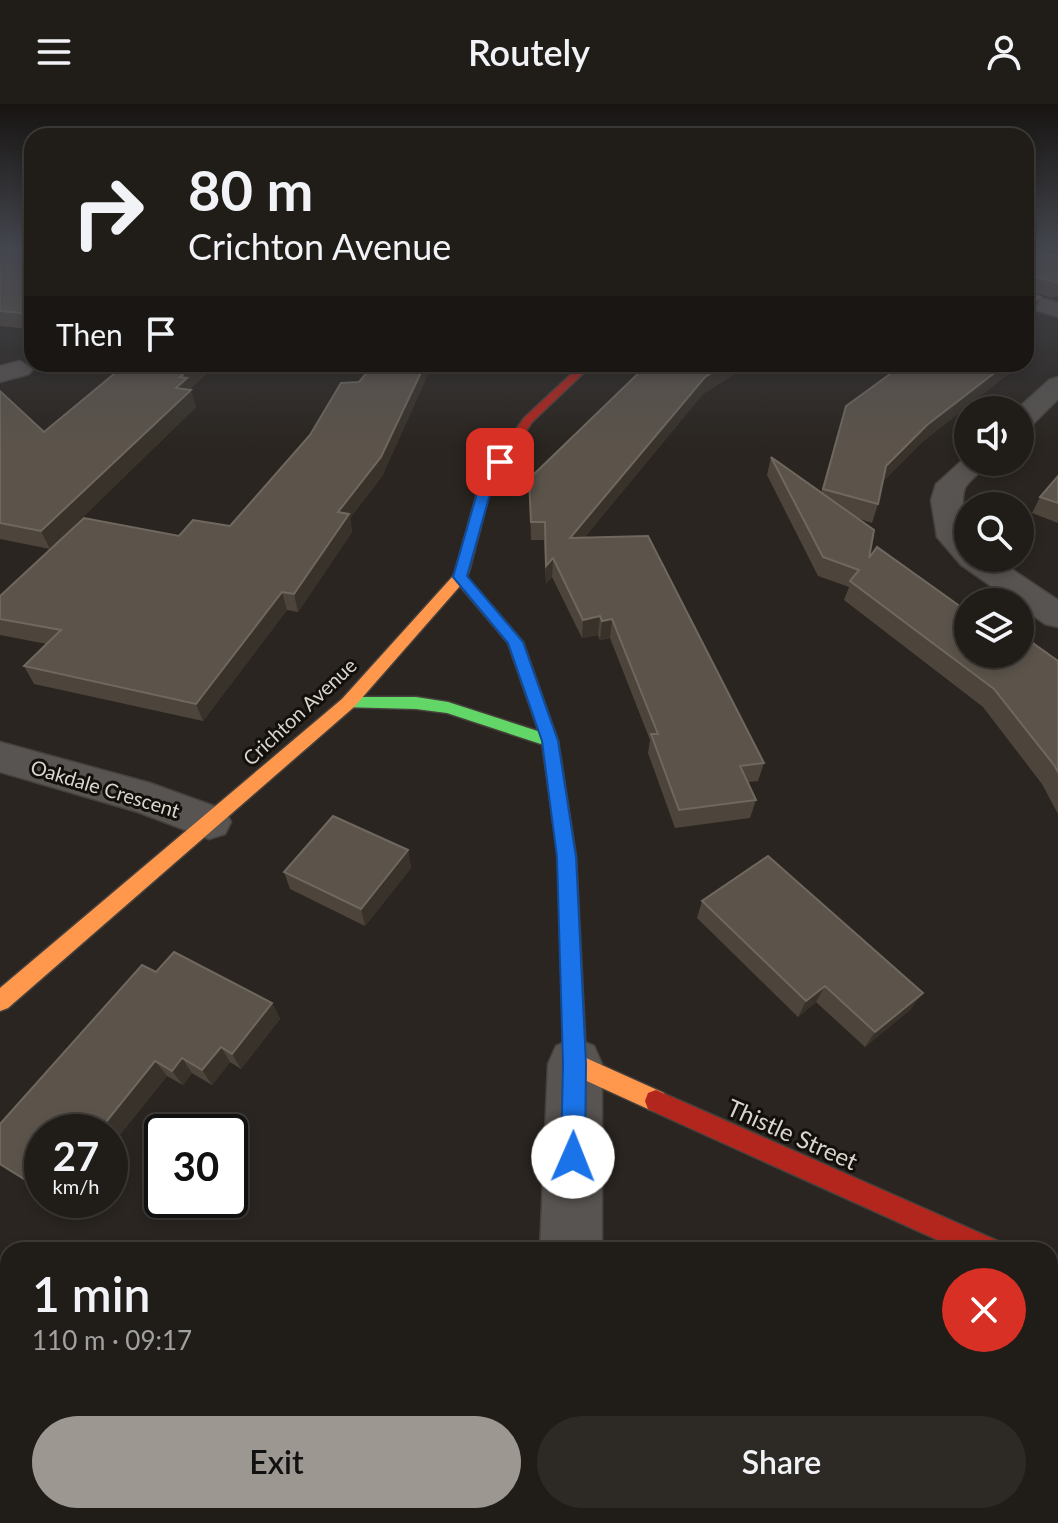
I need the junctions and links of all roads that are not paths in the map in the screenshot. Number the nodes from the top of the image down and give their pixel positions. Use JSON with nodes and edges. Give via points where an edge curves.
{"nodes":[{"id":1,"x":579,"y":372,"type":"edge"},
{"id":2,"x":1058,"y":385,"type":"edge"},
{"id":3,"x":1034,"y":408,"type":"edge"},
{"id":4,"x":960,"y":476,"type":"edge"},
{"id":5,"x":954,"y":538,"type":"edge"},
{"id":6,"x":994,"y":572,"type":"edge"},
{"id":7,"x":460,"y":577,"type":"junction"},
{"id":8,"x":1058,"y":616,"type":"edge"},
{"id":9,"x":348,"y":703,"type":"junction"},
{"id":10,"x":550,"y":741,"type":"junction"},
{"id":11,"x":0,"y":757,"type":"edge"},
{"id":12,"x":209,"y":822,"type":"junction"},
{"id":13,"x":0,"y":1001,"type":"edge"},
{"id":14,"x":575,"y":1064,"type":"junction"},
{"id":15,"x":571,"y":1242,"type":"edge"},
{"id":16,"x":971,"y":1242,"type":"edge"}],
"edges":[{"from":1,"to":7,"type":"street","name":"Crichton Avenue","via":[[528,420],[486,483]]},
{"from":2,"to":3,"type":"street"},
{"from":4,"to":5,"type":"street","via":[[946,500]]},
{"from":6,"to":8,"type":"street"},
{"from":7,"to":9,"type":"street","name":"Crichton Avenue"},
{"from":7,"to":10,"type":"street","via":[[515,642]]},
{"from":9,"to":10,"type":"street","via":[[448,708]]},
{"from":9,"to":12,"type":"street","name":"Crichton Avenue"},
{"from":10,"to":14,"type":"street","via":[[567,857]]},
{"from":11,"to":12,"type":"street","name":"Oakdale Crescent","via":[[150,799]]},
{"from":12,"to":13,"type":"street","name":"Crichton Avenue"},
{"from":14,"to":15,"type":"street"},
{"from":14,"to":16,"type":"street","name":"Thistle Street"}]}
